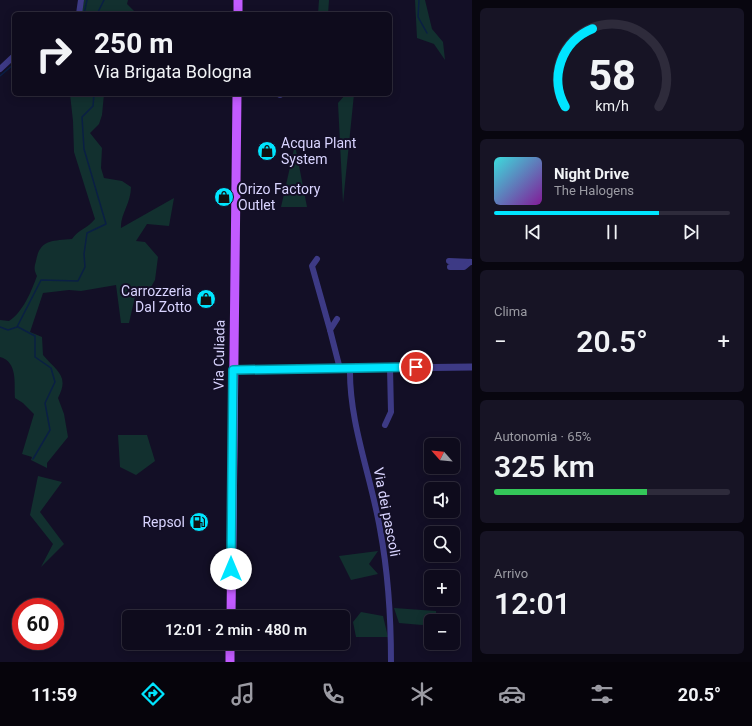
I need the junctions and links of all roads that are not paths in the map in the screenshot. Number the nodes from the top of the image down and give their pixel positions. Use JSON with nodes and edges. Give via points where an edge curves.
{"nodes":[{"id":1,"x":81,"y":0,"type":"edge"},
{"id":2,"x":238,"y":0,"type":"edge"},
{"id":3,"x":79,"y":12,"type":"edge"},
{"id":4,"x":238,"y":12,"type":"edge"},
{"id":5,"x":12,"y":58,"type":"edge"},
{"id":6,"x":0,"y":69,"type":"edge"},
{"id":7,"x":237,"y":96,"type":"edge"},
{"id":8,"x":317,"y":259,"type":"dead end"},
{"id":9,"x":471,"y":262,"type":"edge"},
{"id":10,"x":450,"y":264,"type":"dead end"},
{"id":11,"x":337,"y":318,"type":"dead end"},
{"id":12,"x":330,"y":330,"type":"junction"},
{"id":13,"x":472,"y":367,"type":"edge"},
{"id":14,"x":350,"y":368,"type":"junction"},
{"id":15,"x":390,"y":368,"type":"junction"},
{"id":16,"x":340,"y":369,"type":"junction"},
{"id":17,"x":233,"y":370,"type":"junction"},
{"id":18,"x":385,"y":424,"type":"dead end"},
{"id":19,"x":230,"y":610,"type":"edge"},
{"id":20,"x":230,"y":650,"type":"edge"},
{"id":21,"x":230,"y":662,"type":"edge"},
{"id":22,"x":392,"y":662,"type":"edge"}],
"edges":[{"from":1,"to":3,"type":"street"},
{"from":2,"to":4,"type":"main road"},
{"from":5,"to":6,"type":"street"},
{"from":7,"to":17,"type":"main road","name":"Via Culiada"},
{"from":8,"to":12,"type":"street","via":[[312,266]]},
{"from":9,"to":10,"type":"street"},
{"from":11,"to":12,"type":"street"},
{"from":12,"to":16,"type":"street"},
{"from":13,"to":15,"type":"street"},
{"from":14,"to":15,"type":"street"},
{"from":14,"to":16,"type":"street"},
{"from":14,"to":22,"type":"street","name":"Via dei pascoli","via":[[350,394],[380,528],[391,624]]},
{"from":15,"to":18,"type":"street","via":[[391,412]]},
{"from":16,"to":17,"type":"street"},
{"from":17,"to":19,"type":"main road","name":"Via Culiada"},
{"from":20,"to":21,"type":"main road"}]}
